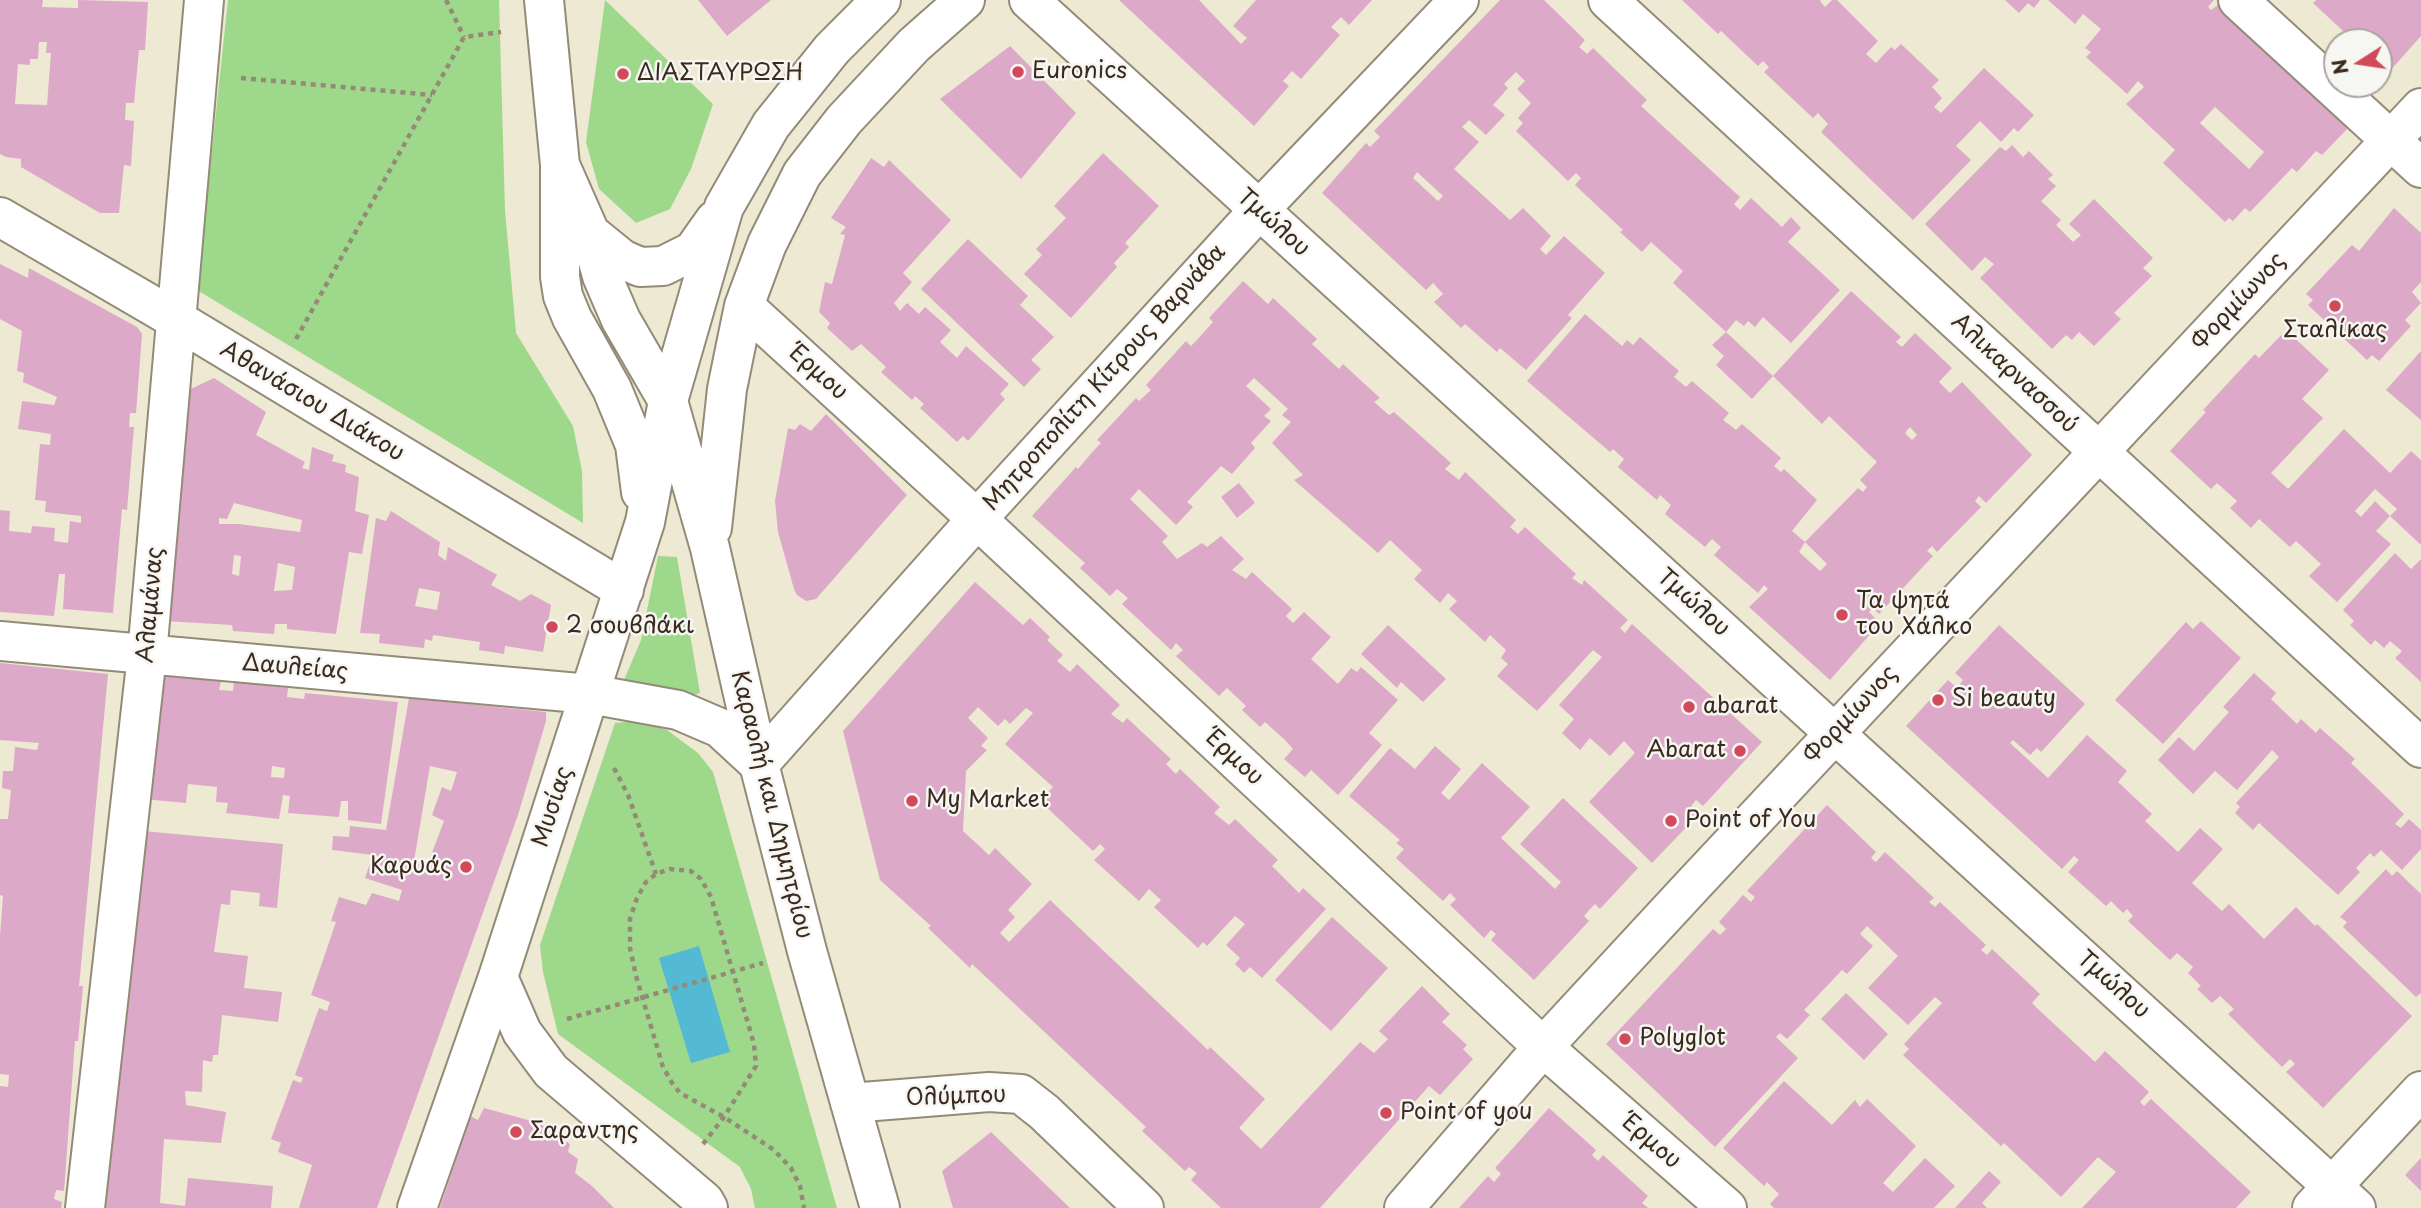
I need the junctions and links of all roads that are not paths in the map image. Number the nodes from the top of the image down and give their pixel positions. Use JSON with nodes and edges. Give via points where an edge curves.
{"nodes":[{"id":1,"x":204,"y":0,"type":"edge"},
{"id":2,"x":881,"y":0,"type":"edge"},
{"id":3,"x":965,"y":0,"type":"edge"},
{"id":4,"x":1030,"y":0,"type":"edge"},
{"id":5,"x":1459,"y":0,"type":"edge"},
{"id":6,"x":1608,"y":0,"type":"edge"},
{"id":7,"x":2238,"y":0,"type":"edge"},
{"id":8,"x":546,"y":13,"type":"edge"},
{"id":9,"x":2421,"y":108,"type":"edge"},
{"id":10,"x":2391,"y":141,"type":"junction"},
{"id":11,"x":560,"y":165,"type":"junction"},
{"id":12,"x":2421,"y":168,"type":"edge"},
{"id":13,"x":724,"y":207,"type":"junction"},
{"id":14,"x":1259,"y":210,"type":"junction"},
{"id":15,"x":0,"y":217,"type":"edge"},
{"id":16,"x":590,"y":233,"type":"junction"},
{"id":17,"x":744,"y":306,"type":"junction"},
{"id":18,"x":177,"y":320,"type":"junction"},
{"id":19,"x":668,"y":401,"type":"junction"},
{"id":20,"x":2099,"y":452,"type":"junction"},
{"id":21,"x":977,"y":519,"type":"junction"},
{"id":22,"x":645,"y":522,"type":"junction"},
{"id":23,"x":710,"y":548,"type":"junction"},
{"id":24,"x":624,"y":590,"type":"junction"},
{"id":25,"x":0,"y":641,"type":"edge"},
{"id":26,"x":147,"y":655,"type":"junction"},
{"id":27,"x":585,"y":709,"type":"junction"},
{"id":28,"x":1835,"y":732,"type":"junction"},
{"id":29,"x":2421,"y":748,"type":"edge"},
{"id":30,"x":759,"y":764,"type":"junction"},
{"id":31,"x":498,"y":977,"type":"junction"},
{"id":32,"x":1543,"y":1047,"type":"junction"},
{"id":33,"x":2421,"y":1091,"type":"edge"},
{"id":34,"x":850,"y":1103,"type":"junction"},
{"id":35,"x":2334,"y":1201,"type":"edge"},
{"id":36,"x":85,"y":1208,"type":"edge"},
{"id":37,"x":417,"y":1208,"type":"edge"},
{"id":38,"x":708,"y":1208,"type":"edge"},
{"id":39,"x":880,"y":1208,"type":"edge"},
{"id":40,"x":1144,"y":1208,"type":"edge"},
{"id":41,"x":1404,"y":1208,"type":"edge"},
{"id":42,"x":1727,"y":1208,"type":"edge"}],
"edges":[{"from":1,"to":18,"type":"street","name":"Αλαμάνας"},
{"from":2,"to":13,"type":"street","via":[[832,49],[771,125]]},
{"from":3,"to":17,"type":"street","via":[[914,45],[844,120],[802,174],[767,244]]},
{"from":4,"to":14,"type":"street","name":"Τμώλου"},
{"from":5,"to":14,"type":"street","name":"Μητροπολίτη Κίτρους Βαρνάβα"},
{"from":6,"to":20,"type":"street","name":"Αλικαρνασσού"},
{"from":7,"to":10,"type":"street"},
{"from":8,"to":11,"type":"street"},
{"from":9,"to":10,"type":"street","name":"Φορμίωνος"},
{"from":10,"to":12,"type":"street"},
{"from":10,"to":20,"type":"street","name":"Φορμίωνος"},
{"from":11,"to":16,"type":"street","name":"Καραολή και Δημητρίου"},
{"from":11,"to":22,"type":"street","via":[[563,296],[612,389],[635,445]]},
{"from":13,"to":16,"type":"street","via":[[693,251],[663,266],[640,267],[622,259]]},
{"from":13,"to":19,"type":"street","name":"Μυσίας"},
{"from":14,"to":21,"type":"street","name":"Μητροπολίτη Κίτρους Βαρνάβα"},
{"from":14,"to":28,"type":"street","name":"Τμώλου"},
{"from":15,"to":18,"type":"street","name":"Αθανάσιου Διάκου"},
{"from":16,"to":19,"type":"street","name":"Καραολή και Δημητρίου","via":[[621,320]]},
{"from":17,"to":21,"type":"street","name":"Έρμου"},
{"from":17,"to":23,"type":"street","via":[[727,388]]},
{"from":18,"to":24,"type":"street","name":"Αθανάσιου Διάκου"},
{"from":18,"to":26,"type":"street","name":"Αλαμάνας"},
{"from":19,"to":22,"type":"street","name":"Μυσίας"},
{"from":19,"to":23,"type":"street","name":"Καραολή και Δημητρίου"},
{"from":20,"to":28,"type":"street","name":"Φορμίωνος"},
{"from":20,"to":29,"type":"street","name":"Αλικαρνασσού"},
{"from":21,"to":30,"type":"street","name":"Μητροπολίτη Κίτρους Βαρνάβα"},
{"from":21,"to":32,"type":"street","name":"Έρμου"},
{"from":22,"to":24,"type":"street","name":"Μυσίας"},
{"from":23,"to":30,"type":"street","name":"Καραολή και Δημητρίου"},
{"from":24,"to":27,"type":"street","name":"Μυσίας"},
{"from":25,"to":26,"type":"street","name":"Δαυλείας"},
{"from":26,"to":27,"type":"street","name":"Δαυλείας"},
{"from":26,"to":36,"type":"street","name":"Αλαμάνας"},
{"from":27,"to":30,"type":"street","name":"Δαυλείας","via":[[678,710],[720,728]]},
{"from":27,"to":31,"type":"street","name":"Μυσίας"},
{"from":28,"to":32,"type":"street","name":"Φορμίωνος"},
{"from":28,"to":35,"type":"street","name":"Τμώλου"},
{"from":30,"to":34,"type":"street","name":"Καραολή και Δημητρίου"},
{"from":31,"to":37,"type":"street","name":"Μυσίας"},
{"from":31,"to":38,"type":"street","via":[[522,1032],[551,1071]]},
{"from":32,"to":41,"type":"street","name":"Φορμίωνος"},
{"from":32,"to":42,"type":"street","name":"Έρμου"},
{"from":33,"to":35,"type":"street"},
{"from":34,"to":39,"type":"street","name":"Καραολή και Δημητρίου"},
{"from":34,"to":40,"type":"street","name":"Ολύμπου","via":[[989,1092],[1021,1094]]}]}
